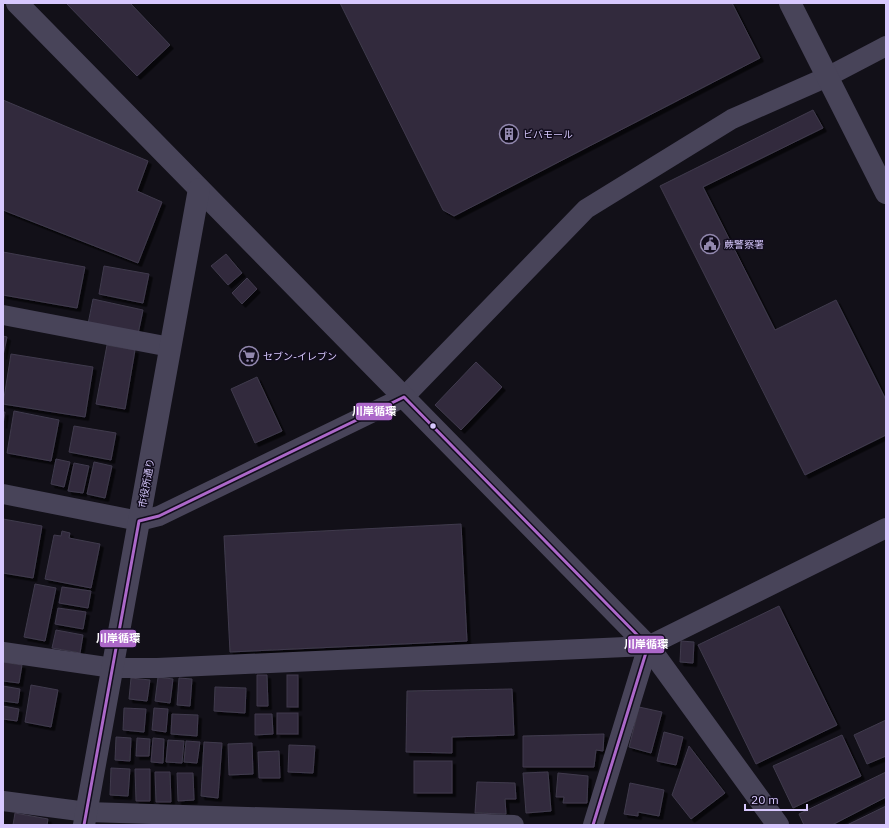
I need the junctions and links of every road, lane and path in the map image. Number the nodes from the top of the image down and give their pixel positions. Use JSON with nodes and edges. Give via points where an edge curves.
{"nodes":[{"id":1,"x":17,"y":3,"type":"edge"},
{"id":2,"x":790,"y":3,"type":"edge"},
{"id":3,"x":886,"y":46,"type":"edge"},
{"id":4,"x":827,"y":77,"type":"junction"},
{"id":5,"x":199,"y":189,"type":"junction"},
{"id":6,"x":886,"y":194,"type":"edge"},
{"id":7,"x":3,"y":315,"type":"edge"},
{"id":8,"x":170,"y":347,"type":"junction"},
{"id":9,"x":404,"y":397,"type":"junction"},
{"id":10,"x":3,"y":494,"type":"edge"},
{"id":11,"x":139,"y":521,"type":"junction"},
{"id":12,"x":886,"y":528,"type":"edge"},
{"id":13,"x":648,"y":646,"type":"junction"},
{"id":14,"x":3,"y":652,"type":"edge"},
{"id":15,"x":113,"y":668,"type":"junction"},
{"id":16,"x":3,"y":801,"type":"edge"},
{"id":17,"x":86,"y":818,"type":"edge"},
{"id":18,"x":514,"y":825,"type":"edge"},
{"id":19,"x":593,"y":825,"type":"edge"},
{"id":20,"x":778,"y":825,"type":"edge"}],
"edges":[{"from":1,"to":5,"type":"street"},
{"from":2,"to":4,"type":"street"},
{"from":3,"to":4,"type":"street"},
{"from":4,"to":6,"type":"street"},
{"from":4,"to":9,"type":"street","via":[[732,119],[586,209]]},
{"from":5,"to":8,"type":"street","name":"市役所通り"},
{"from":5,"to":9,"type":"street"},
{"from":7,"to":8,"type":"street"},
{"from":8,"to":11,"type":"street","name":"市役所通り"},
{"from":9,"to":11,"type":"street","via":[[159,516]]},
{"from":9,"to":13,"type":"street"},
{"from":10,"to":11,"type":"street"},
{"from":11,"to":15,"type":"street","name":"市役所通り"},
{"from":12,"to":13,"type":"street"},
{"from":13,"to":15,"type":"street"},
{"from":13,"to":19,"type":"street"},
{"from":13,"to":20,"type":"street"},
{"from":14,"to":15,"type":"street"},
{"from":15,"to":17,"type":"street","name":"市役所通り"},
{"from":16,"to":17,"type":"street"},
{"from":17,"to":18,"type":"street"}]}
